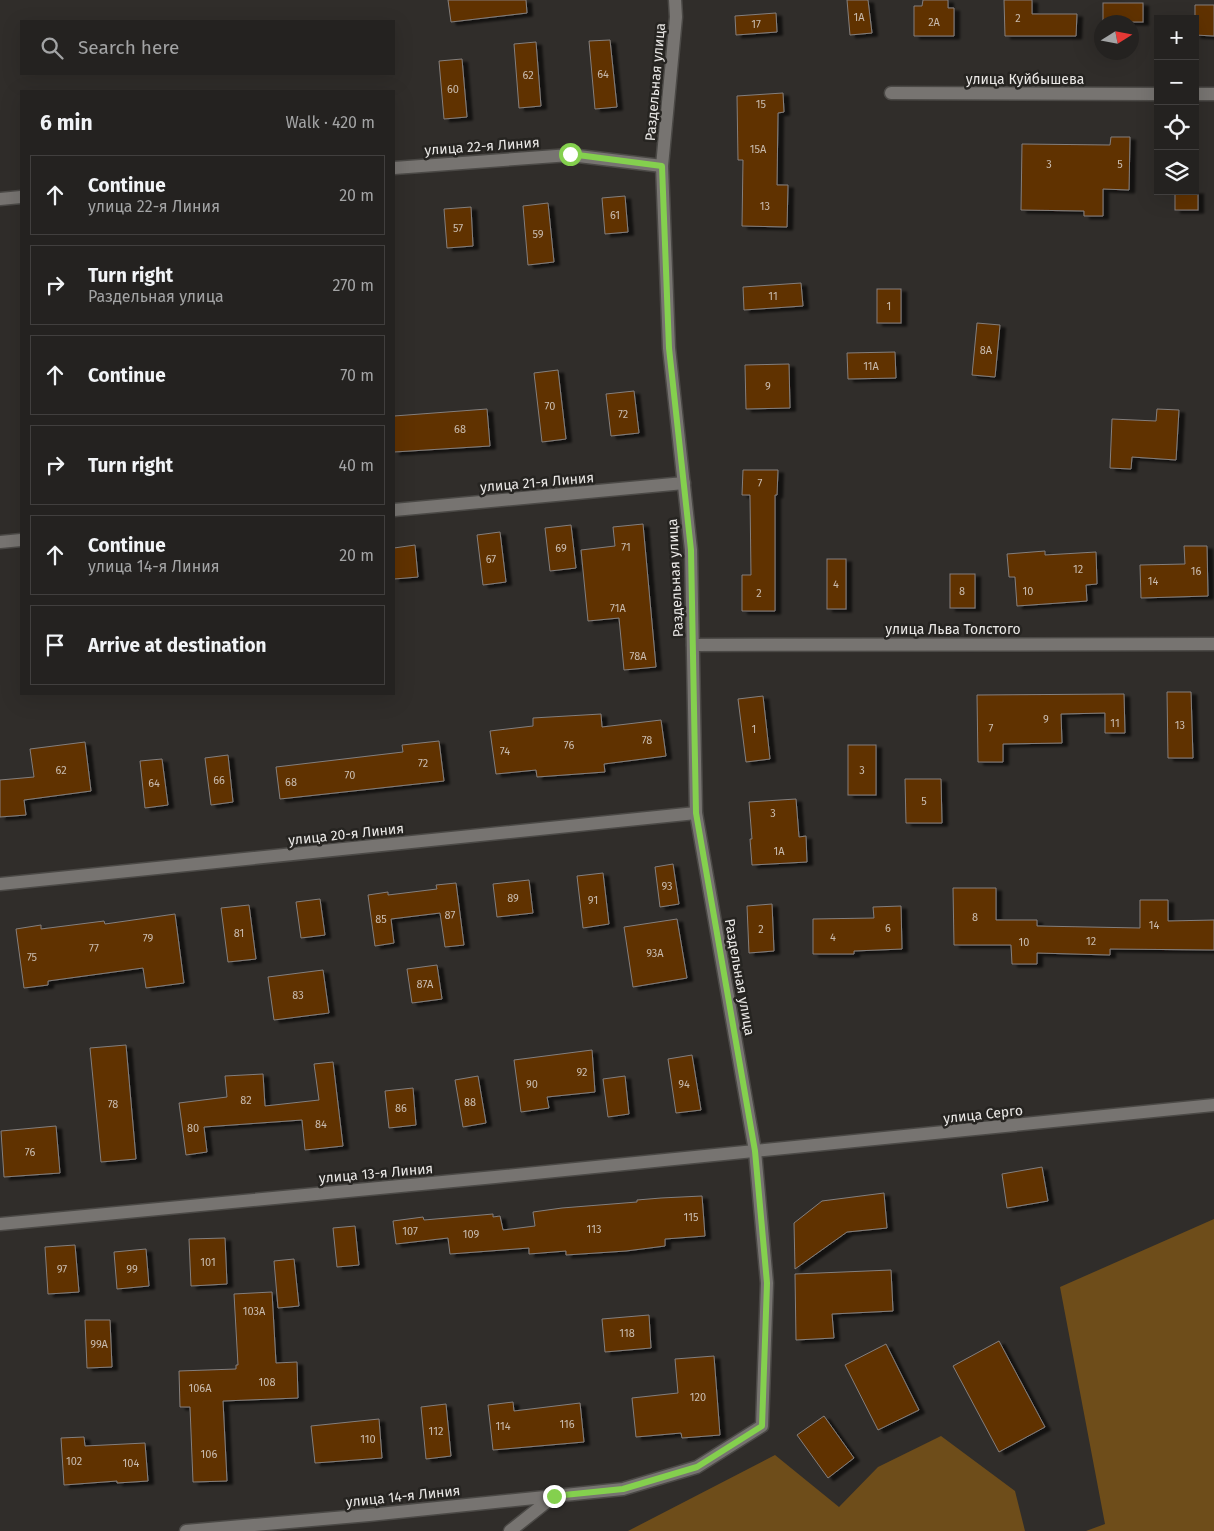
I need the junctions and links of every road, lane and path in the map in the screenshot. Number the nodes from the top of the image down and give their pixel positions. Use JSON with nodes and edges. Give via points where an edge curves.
{"nodes":[{"id":1,"x":674,"y":0,"type":"edge"},
{"id":2,"x":891,"y":94,"type":"dead end"},
{"id":3,"x":1154,"y":94,"type":"edge"},
{"id":4,"x":1199,"y":94,"type":"edge"},
{"id":5,"x":1214,"y":94,"type":"edge"},
{"id":6,"x":662,"y":166,"type":"junction"},
{"id":7,"x":395,"y":168,"type":"edge"},
{"id":8,"x":20,"y":197,"type":"edge"},
{"id":9,"x":0,"y":199,"type":"edge"},
{"id":10,"x":684,"y":483,"type":"junction"},
{"id":11,"x":395,"y":510,"type":"edge"},
{"id":12,"x":20,"y":540,"type":"edge"},
{"id":13,"x":0,"y":542,"type":"edge"},
{"id":14,"x":1214,"y":644,"type":"edge"},
{"id":15,"x":693,"y":645,"type":"junction"},
{"id":16,"x":696,"y":813,"type":"junction"},
{"id":17,"x":0,"y":884,"type":"edge"},
{"id":18,"x":1214,"y":1105,"type":"edge"},
{"id":19,"x":755,"y":1151,"type":"junction"},
{"id":20,"x":0,"y":1224,"type":"edge"},
{"id":21,"x":623,"y":1489,"type":"joint"},
{"id":22,"x":554,"y":1496,"type":"junction"},
{"id":23,"x":186,"y":1531,"type":"edge"},
{"id":24,"x":510,"y":1531,"type":"edge"}],
"edges":[{"from":1,"to":6,"type":"street","name":"Раздельная улица","via":[[676,17]]},
{"from":2,"to":3,"type":"street","name":"улица Куйбышева"},
{"from":4,"to":5,"type":"street"},
{"from":6,"to":7,"type":"street","name":"улица 22-я Линия","via":[[570,154]]},
{"from":6,"to":10,"type":"street","name":"Раздельная улица","via":[[669,348]]},
{"from":8,"to":9,"type":"street"},
{"from":10,"to":11,"type":"street","name":"улица 21-я Линия"},
{"from":10,"to":15,"type":"street","name":"Раздельная улица","via":[[691,550]]},
{"from":12,"to":13,"type":"street"},
{"from":14,"to":15,"type":"street","name":"улица Льва Толстого"},
{"from":15,"to":16,"type":"street","name":"Раздельная улица"},
{"from":16,"to":17,"type":"street","name":"улица 20-я Линия"},
{"from":16,"to":19,"type":"street","name":"Раздельная улица"},
{"from":18,"to":19,"type":"street","name":"улица Серго"},
{"from":19,"to":20,"type":"street","name":"улица 13-я Линия"},
{"from":19,"to":21,"type":"street","name":"Раздельная улица","via":[[767,1283],[762,1426],[697,1467]]},
{"from":21,"to":22,"type":"street","name":"улица 14-я Линия"},
{"from":22,"to":23,"type":"street","name":"улица 14-я Линия"},
{"from":22,"to":24,"type":"street"}]}
